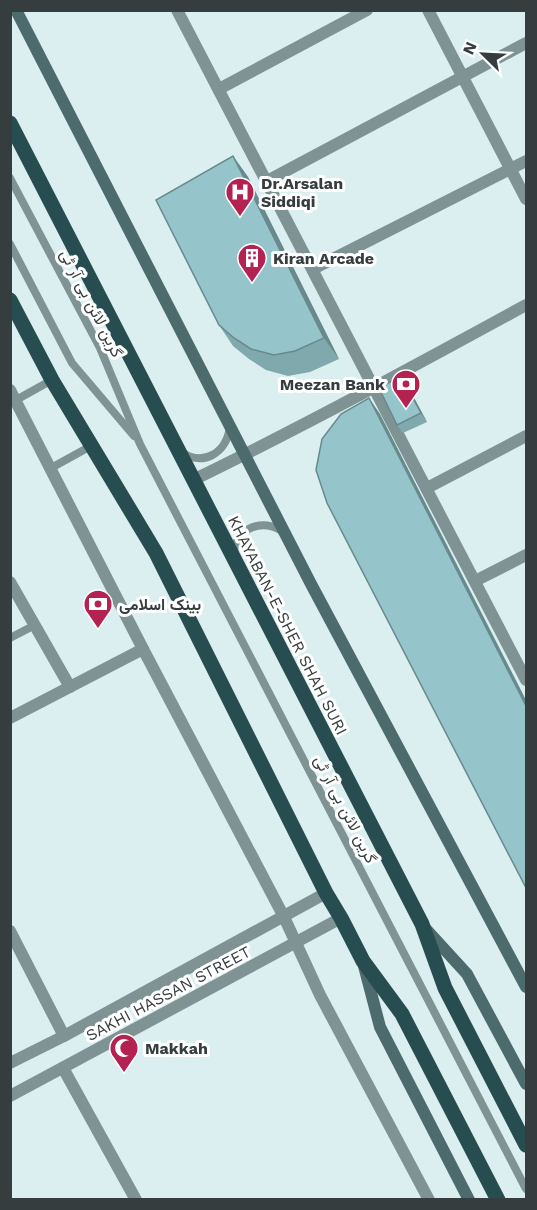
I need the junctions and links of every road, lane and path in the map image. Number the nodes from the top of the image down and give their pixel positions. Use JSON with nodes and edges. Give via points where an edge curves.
{"nodes":[{"id":1,"x":16,"y":10,"type":"edge"},
{"id":2,"x":177,"y":10,"type":"edge"},
{"id":3,"x":367,"y":10,"type":"edge"},
{"id":4,"x":428,"y":10,"type":"edge"},
{"id":5,"x":526,"y":43,"type":"edge"},
{"id":6,"x":463,"y":77,"type":"junction"},
{"id":7,"x":219,"y":89,"type":"junction"},
{"id":8,"x":10,"y":123,"type":"edge"},
{"id":9,"x":526,"y":161,"type":"edge"},
{"id":10,"x":511,"y":169,"type":"junction"},
{"id":11,"x":10,"y":178,"type":"edge"},
{"id":12,"x":267,"y":180,"type":"junction"},
{"id":13,"x":526,"y":199,"type":"edge"},
{"id":14,"x":10,"y":244,"type":"edge"},
{"id":15,"x":313,"y":269,"type":"junction"},
{"id":16,"x":10,"y":300,"type":"edge"},
{"id":17,"x":526,"y":305,"type":"edge"},
{"id":18,"x":52,"y":380,"type":"junction"},
{"id":19,"x":375,"y":388,"type":"junction"},
{"id":20,"x":13,"y":395,"type":"edge"},
{"id":21,"x":230,"y":426,"type":"junction"},
{"id":22,"x":526,"y":436,"type":"edge"},
{"id":23,"x":140,"y":444,"type":"junction"},
{"id":24,"x":91,"y":446,"type":"junction"},
{"id":25,"x":178,"y":451,"type":"junction"},
{"id":26,"x":245,"y":454,"type":"junction"},
{"id":27,"x":51,"y":468,"type":"junction"},
{"id":28,"x":193,"y":480,"type":"junction"},
{"id":29,"x":427,"y":488,"type":"junction"},
{"id":30,"x":286,"y":534,"type":"junction"},
{"id":31,"x":526,"y":555,"type":"edge"},
{"id":32,"x":234,"y":559,"type":"junction"},
{"id":33,"x":475,"y":581,"type":"junction"},
{"id":34,"x":10,"y":582,"type":"edge"},
{"id":35,"x":35,"y":625,"type":"junction"},
{"id":36,"x":10,"y":638,"type":"edge"},
{"id":37,"x":143,"y":649,"type":"junction"},
{"id":38,"x":526,"y":677,"type":"edge"},
{"id":39,"x":70,"y":687,"type":"junction"},
{"id":40,"x":10,"y":718,"type":"edge"},
{"id":41,"x":326,"y":893,"type":"junction"},
{"id":42,"x":284,"y":917,"type":"junction"},
{"id":43,"x":341,"y":918,"type":"junction"},
{"id":44,"x":422,"y":924,"type":"junction"},
{"id":45,"x":10,"y":931,"type":"edge"},
{"id":46,"x":296,"y":943,"type":"junction"},
{"id":47,"x":363,"y":961,"type":"junction"},
{"id":48,"x":526,"y":987,"type":"edge"},
{"id":49,"x":64,"y":1036,"type":"junction"},
{"id":50,"x":10,"y":1063,"type":"edge"},
{"id":51,"x":63,"y":1068,"type":"junction"},
{"id":52,"x":526,"y":1084,"type":"edge"},
{"id":53,"x":10,"y":1096,"type":"edge"},
{"id":54,"x":526,"y":1145,"type":"edge"},
{"id":55,"x":526,"y":1189,"type":"edge"},
{"id":56,"x":136,"y":1200,"type":"edge"},
{"id":57,"x":429,"y":1200,"type":"edge"},
{"id":58,"x":468,"y":1200,"type":"edge"},
{"id":59,"x":498,"y":1200,"type":"edge"}],
"edges":[{"from":1,"to":21,"type":"main road"},
{"from":2,"to":7,"type":"street"},
{"from":3,"to":7,"type":"street"},
{"from":4,"to":6,"type":"street"},
{"from":5,"to":6,"type":"street"},
{"from":6,"to":10,"type":"street"},
{"from":6,"to":12,"type":"street"},
{"from":7,"to":12,"type":"street"},
{"from":8,"to":25,"type":"main road","name":"KHAYABAN-E-SHER SHAH SURI"},
{"from":9,"to":10,"type":"street"},
{"from":10,"to":13,"type":"street"},
{"from":10,"to":15,"type":"street"},
{"from":11,"to":23,"type":"lane","name":"گرین لائن بی آر ٹی","via":[[100,348]]},
{"from":12,"to":15,"type":"street"},
{"from":14,"to":23,"type":"lane","name":"گرین لائن بی آر ٹی","via":[[72,363]]},
{"from":15,"to":19,"type":"street"},
{"from":16,"to":18,"type":"main road"},
{"from":17,"to":19,"type":"street"},
{"from":18,"to":20,"type":"lane"},
{"from":18,"to":24,"type":"main road"},
{"from":19,"to":26,"type":"street"},
{"from":19,"to":29,"type":"street"},
{"from":20,"to":27,"type":"street"},
{"from":21,"to":25,"type":"lane","via":[[224,446],[216,453],[196,458]]},
{"from":21,"to":26,"type":"main road"},
{"from":22,"to":29,"type":"street"},
{"from":23,"to":55,"type":"lane","name":"گرین لائن بی آر ٹی"},
{"from":24,"to":27,"type":"lane"},
{"from":24,"to":41,"type":"main road","via":[[156,553]]},
{"from":25,"to":28,"type":"main road","name":"KHAYABAN-E-SHER SHAH SURI"},
{"from":26,"to":28,"type":"street"},
{"from":26,"to":30,"type":"main road"},
{"from":27,"to":37,"type":"street"},
{"from":28,"to":32,"type":"main road","name":"KHAYABAN-E-SHER SHAH SURI"},
{"from":29,"to":33,"type":"street"},
{"from":30,"to":32,"type":"lane","via":[[270,525],[251,527],[237,540]]},
{"from":30,"to":48,"type":"main road"},
{"from":31,"to":33,"type":"street"},
{"from":32,"to":44,"type":"main road","name":"KHAYABAN-E-SHER SHAH SURI"},
{"from":33,"to":38,"type":"street"},
{"from":34,"to":35,"type":"street"},
{"from":35,"to":36,"type":"lane"},
{"from":35,"to":39,"type":"street"},
{"from":37,"to":39,"type":"street"},
{"from":37,"to":42,"type":"street"},
{"from":39,"to":40,"type":"street"},
{"from":41,"to":42,"type":"street","name":"SAKHI HASSAN STREET"},
{"from":41,"to":43,"type":"main road"},
{"from":42,"to":46,"type":"street"},
{"from":42,"to":49,"type":"street","name":"SAKHI HASSAN STREET"},
{"from":43,"to":46,"type":"street","name":"SAKHI HASSAN STREET"},
{"from":43,"to":47,"type":"main road"},
{"from":44,"to":52,"type":"main road","via":[[467,974]]},
{"from":44,"to":54,"type":"main road","name":"KHAYABAN-E-SHER SHAH SURI","via":[[445,988]]},
{"from":45,"to":49,"type":"street"},
{"from":46,"to":51,"type":"street","name":"SAKHI HASSAN STREET"},
{"from":46,"to":57,"type":"street"},
{"from":47,"to":58,"type":"main road","via":[[380,1027]]},
{"from":47,"to":59,"type":"main road","via":[[402,1014]]},
{"from":49,"to":50,"type":"street","name":"SAKHI HASSAN STREET"},
{"from":51,"to":53,"type":"street","name":"SAKHI HASSAN STREET"},
{"from":51,"to":56,"type":"street"}]}
